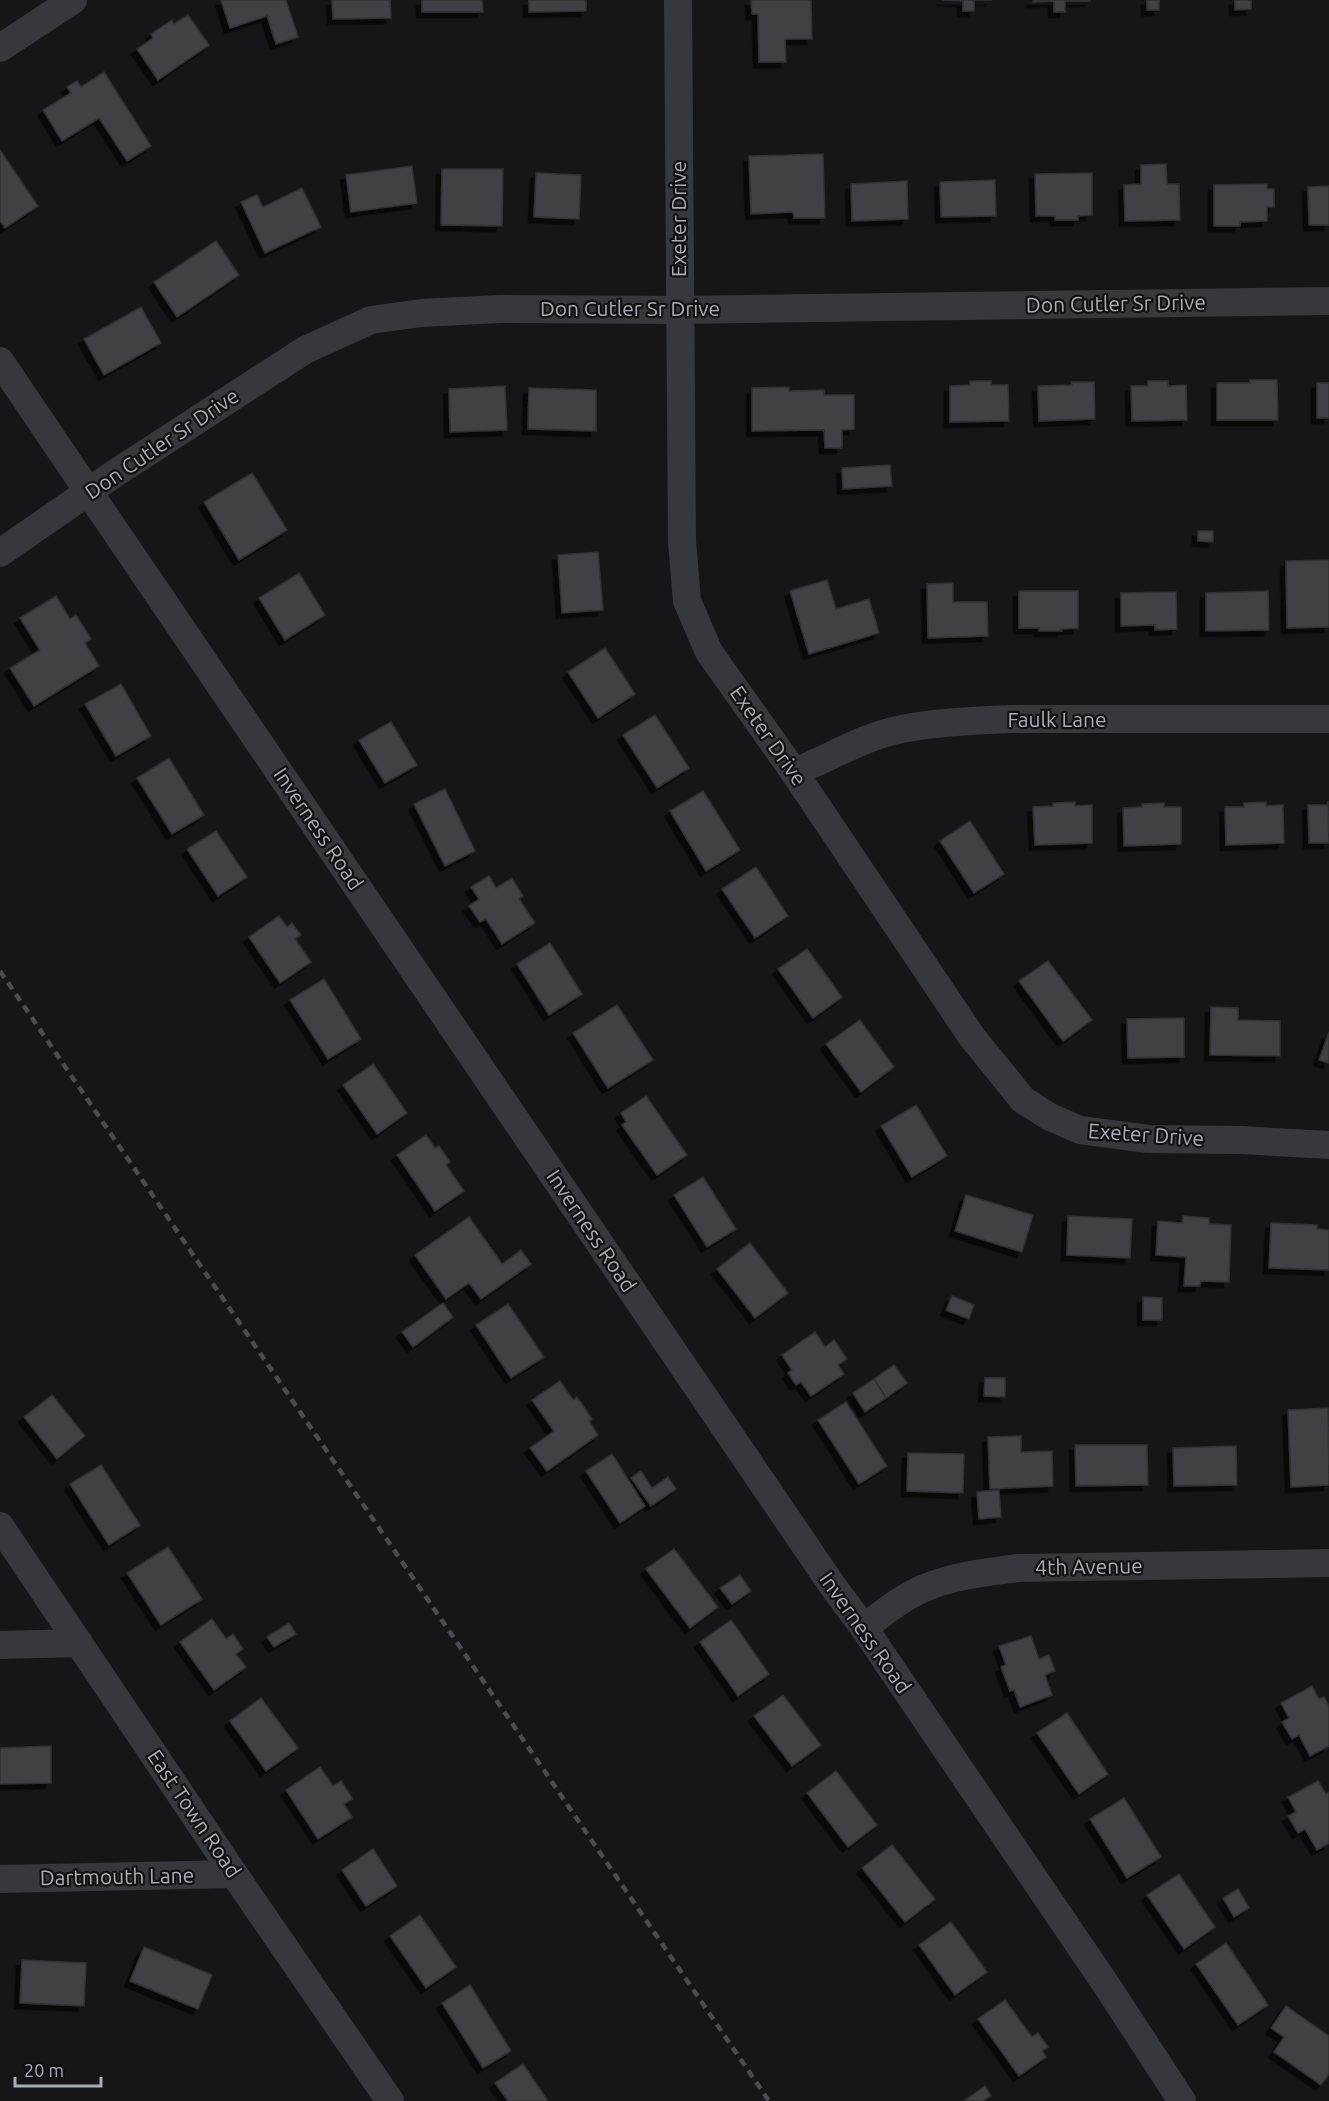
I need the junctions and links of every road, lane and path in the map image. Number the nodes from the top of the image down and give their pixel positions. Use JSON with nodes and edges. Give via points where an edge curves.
{"nodes":[{"id":1,"x":73,"y":0,"type":"edge"},
{"id":2,"x":678,"y":0,"type":"edge"},
{"id":3,"x":0,"y":48,"type":"edge"},
{"id":4,"x":1329,"y":302,"type":"edge"},
{"id":5,"x":679,"y":310,"type":"junction"},
{"id":6,"x":0,"y":362,"type":"edge"},
{"id":7,"x":89,"y":493,"type":"junction"},
{"id":8,"x":0,"y":553,"type":"edge"},
{"id":9,"x":1329,"y":719,"type":"edge"},
{"id":10,"x":794,"y":772,"type":"junction"},
{"id":11,"x":1329,"y":1145,"type":"edge"},
{"id":12,"x":0,"y":1526,"type":"edge"},
{"id":13,"x":1329,"y":1563,"type":"edge"},
{"id":14,"x":864,"y":1628,"type":"junction"},
{"id":15,"x":79,"y":1643,"type":"junction"},
{"id":16,"x":0,"y":1645,"type":"edge"},
{"id":17,"x":234,"y":1874,"type":"junction"},
{"id":18,"x":0,"y":1879,"type":"edge"},
{"id":19,"x":390,"y":2101,"type":"edge"},
{"id":20,"x":1182,"y":2101,"type":"edge"}],
"edges":[{"from":1,"to":3,"type":"street"},
{"from":2,"to":5,"type":"street","name":"Exeter Drive"},
{"from":4,"to":5,"type":"street","name":"Don Cutler Sr Drive"},
{"from":5,"to":7,"type":"street","name":"Don Cutler Sr Drive","via":[[500,309],[371,320],[305,350]]},
{"from":5,"to":10,"type":"street","name":"Exeter Drive","via":[[682,541],[687,601],[709,652]]},
{"from":6,"to":7,"type":"street","name":"Inverness Road"},
{"from":7,"to":8,"type":"street","name":"Don Cutler Sr Drive"},
{"from":7,"to":14,"type":"street","name":"Inverness Road"},
{"from":9,"to":10,"type":"street","name":"Faulk Lane","via":[[958,721],[900,729]]},
{"from":10,"to":11,"type":"street","name":"Exeter Drive","via":[[972,1037],[1023,1100],[1080,1130],[1148,1139]]},
{"from":12,"to":15,"type":"street","name":"East Town Road"},
{"from":13,"to":14,"type":"street","name":"4th Avenue","via":[[1018,1568],[969,1574],[923,1589]]},
{"from":14,"to":20,"type":"street","name":"Inverness Road"},
{"from":15,"to":16,"type":"street"},
{"from":15,"to":17,"type":"street","name":"East Town Road"},
{"from":17,"to":18,"type":"street","name":"Dartmouth Lane"},
{"from":17,"to":19,"type":"street","name":"East Town Road"}]}
